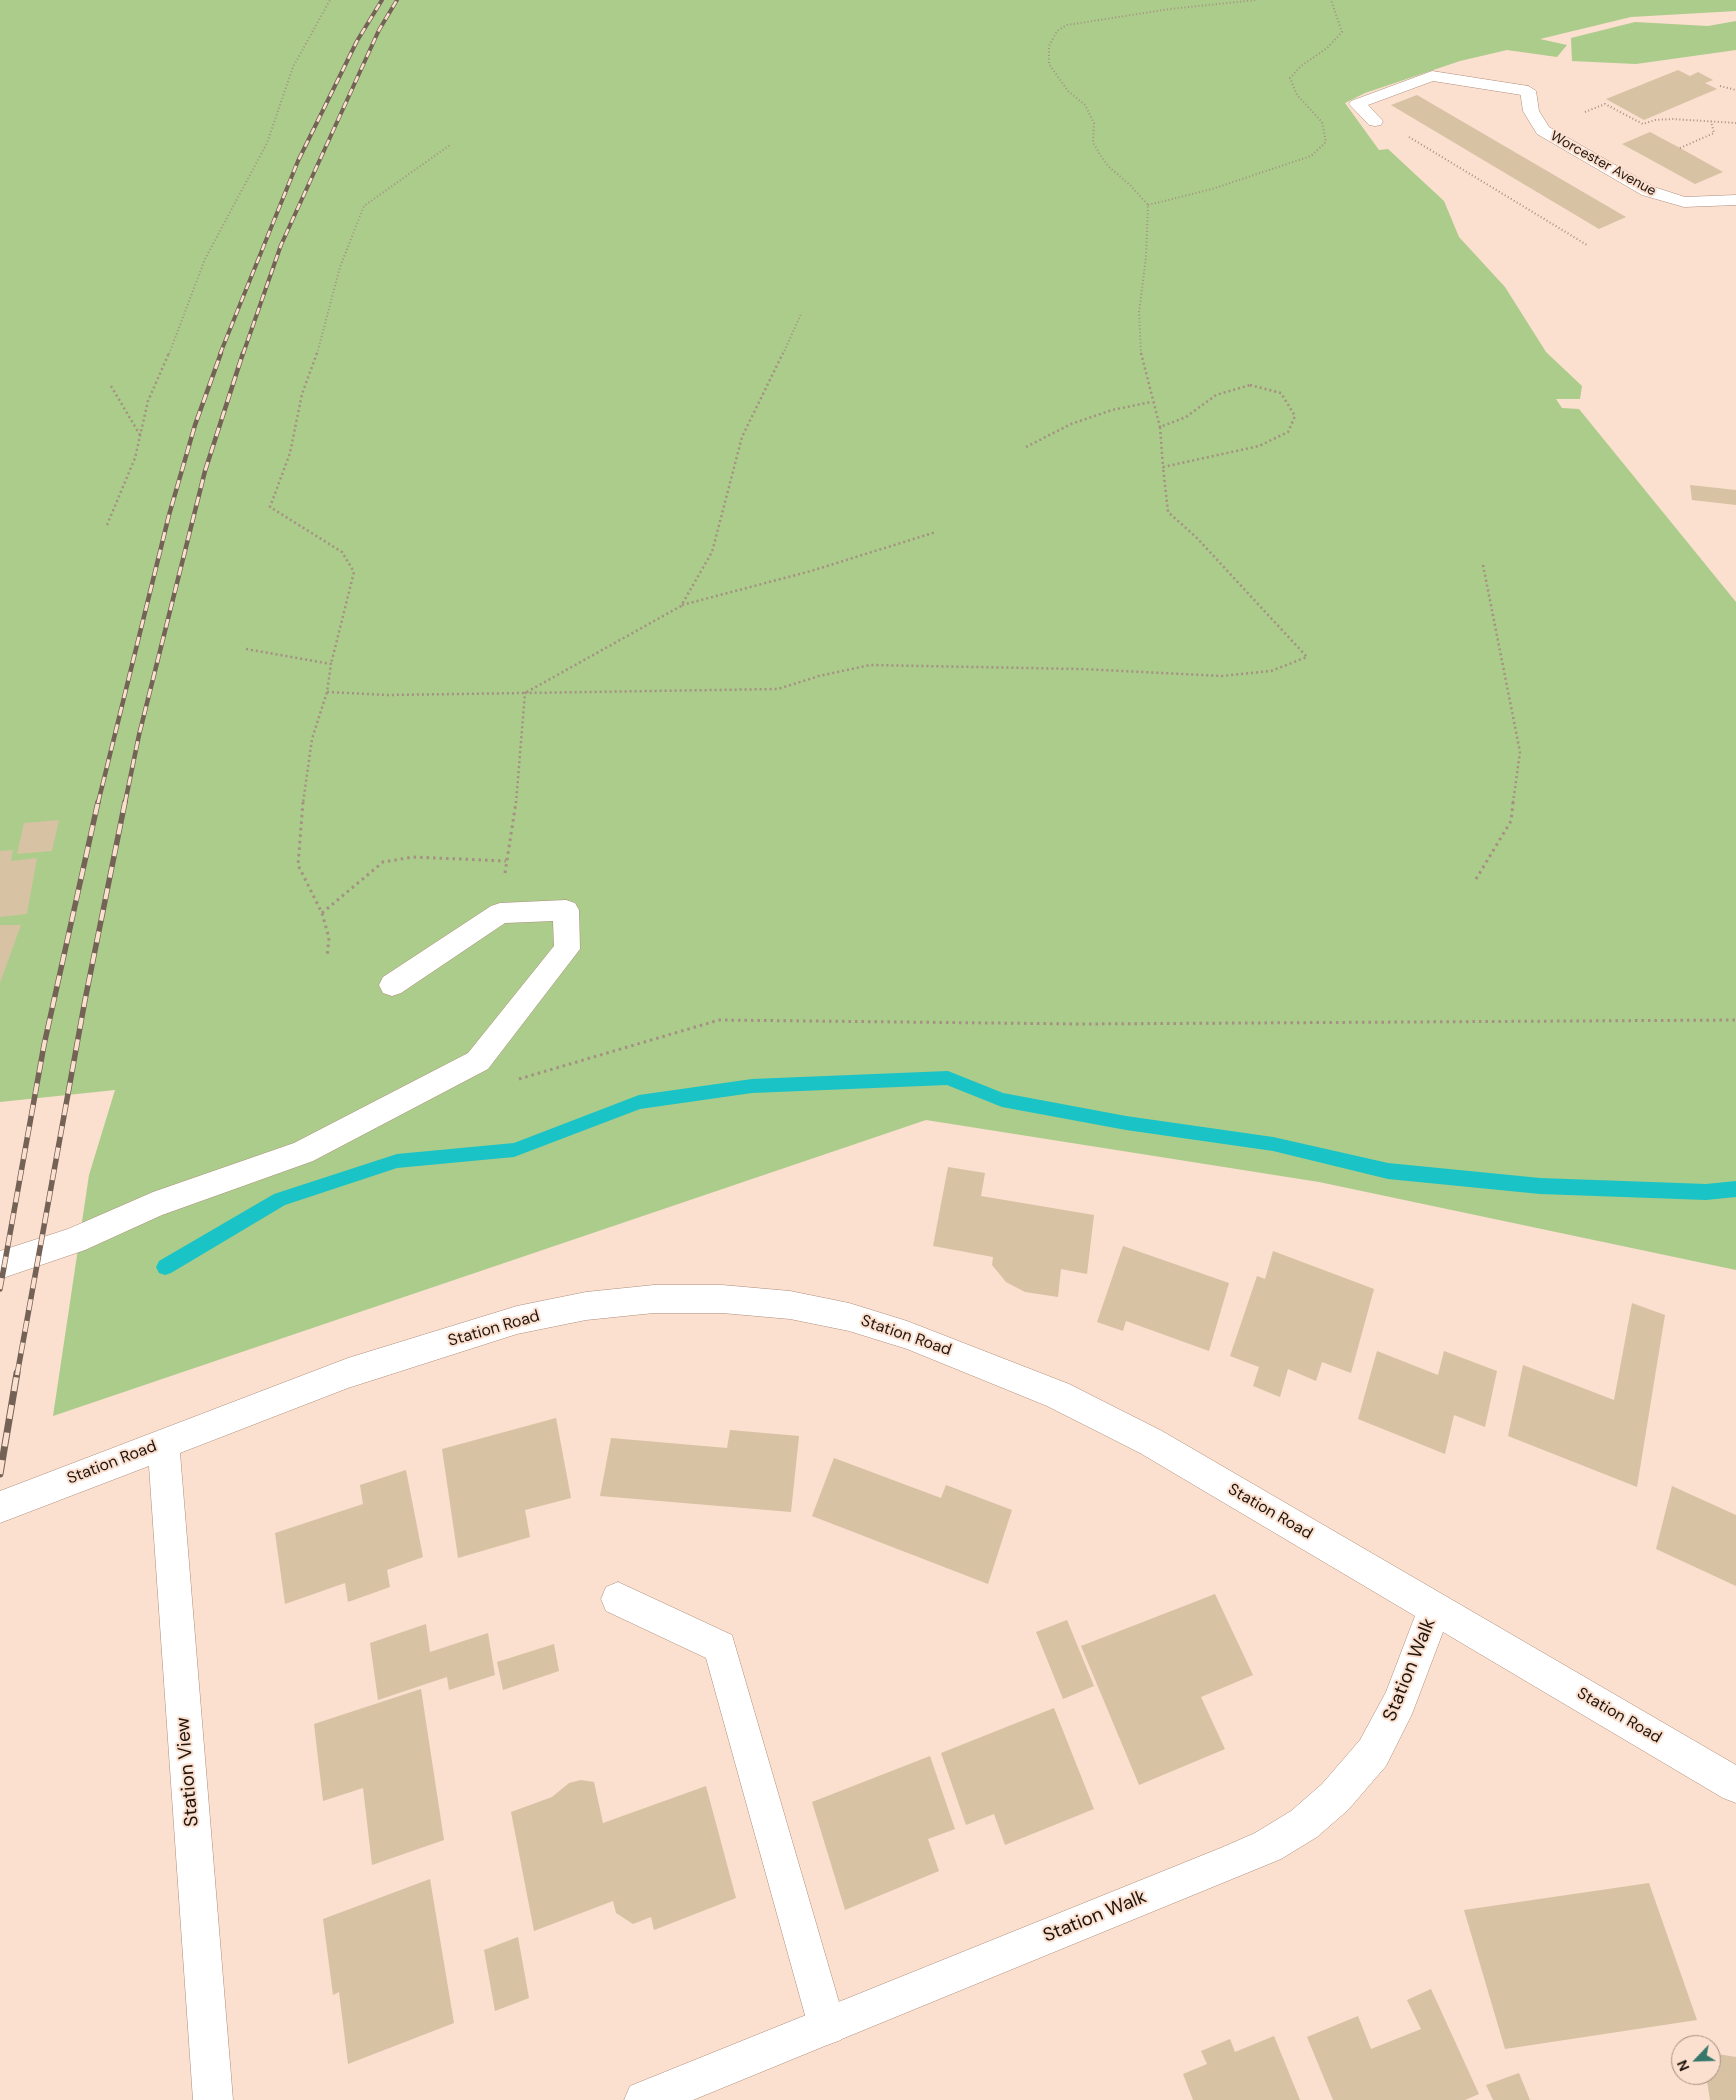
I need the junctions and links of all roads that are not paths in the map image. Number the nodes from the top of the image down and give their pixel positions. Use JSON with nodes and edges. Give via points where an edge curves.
{"nodes":[{"id":1,"x":1375,"y":121,"type":"road end"},
{"id":2,"x":1736,"y":200,"type":"edge"},
{"id":3,"x":392,"y":985,"type":"dead end"},
{"id":4,"x":0,"y":1265,"type":"edge"},
{"id":5,"x":163,"y":1443,"type":"junction"},
{"id":6,"x":0,"y":1507,"type":"edge"},
{"id":7,"x":618,"y":1600,"type":"dead end"},
{"id":8,"x":1435,"y":1608,"type":"junction"},
{"id":9,"x":1736,"y":1785,"type":"edge"},
{"id":10,"x":827,"y":2026,"type":"junction"},
{"id":11,"x":213,"y":2100,"type":"edge"},
{"id":12,"x":644,"y":2100,"type":"edge"}],
"edges":[{"from":1,"to":2,"type":"street","name":"Worcester Avenue","via":[[1357,104],[1432,76],[1528,91],[1531,111],[1543,130],[1648,191],[1684,202]]},
{"from":3,"to":4,"type":"street","via":[[500,914],[566,910],[567,949],[478,1062],[303,1152],[153,1205],[74,1240]]},
{"from":5,"to":6,"type":"street","name":"Station Road"},
{"from":5,"to":8,"type":"street","name":"Station Road","via":[[348,1373],[517,1320],[586,1306],[654,1299],[722,1299],[790,1305],[849,1317],[907,1335],[1058,1395],[1151,1442]]},
{"from":5,"to":11,"type":"street","name":"Station View"},
{"from":7,"to":10,"type":"street","via":[[720,1647]]},
{"from":8,"to":9,"type":"street","name":"Station Road"},
{"from":8,"to":10,"type":"street","name":"Station Walk","via":[[1400,1702],[1373,1753],[1335,1797],[1304,1824],[1268,1846],[1231,1862]]},
{"from":10,"to":12,"type":"street","name":"Station Walk"}]}
